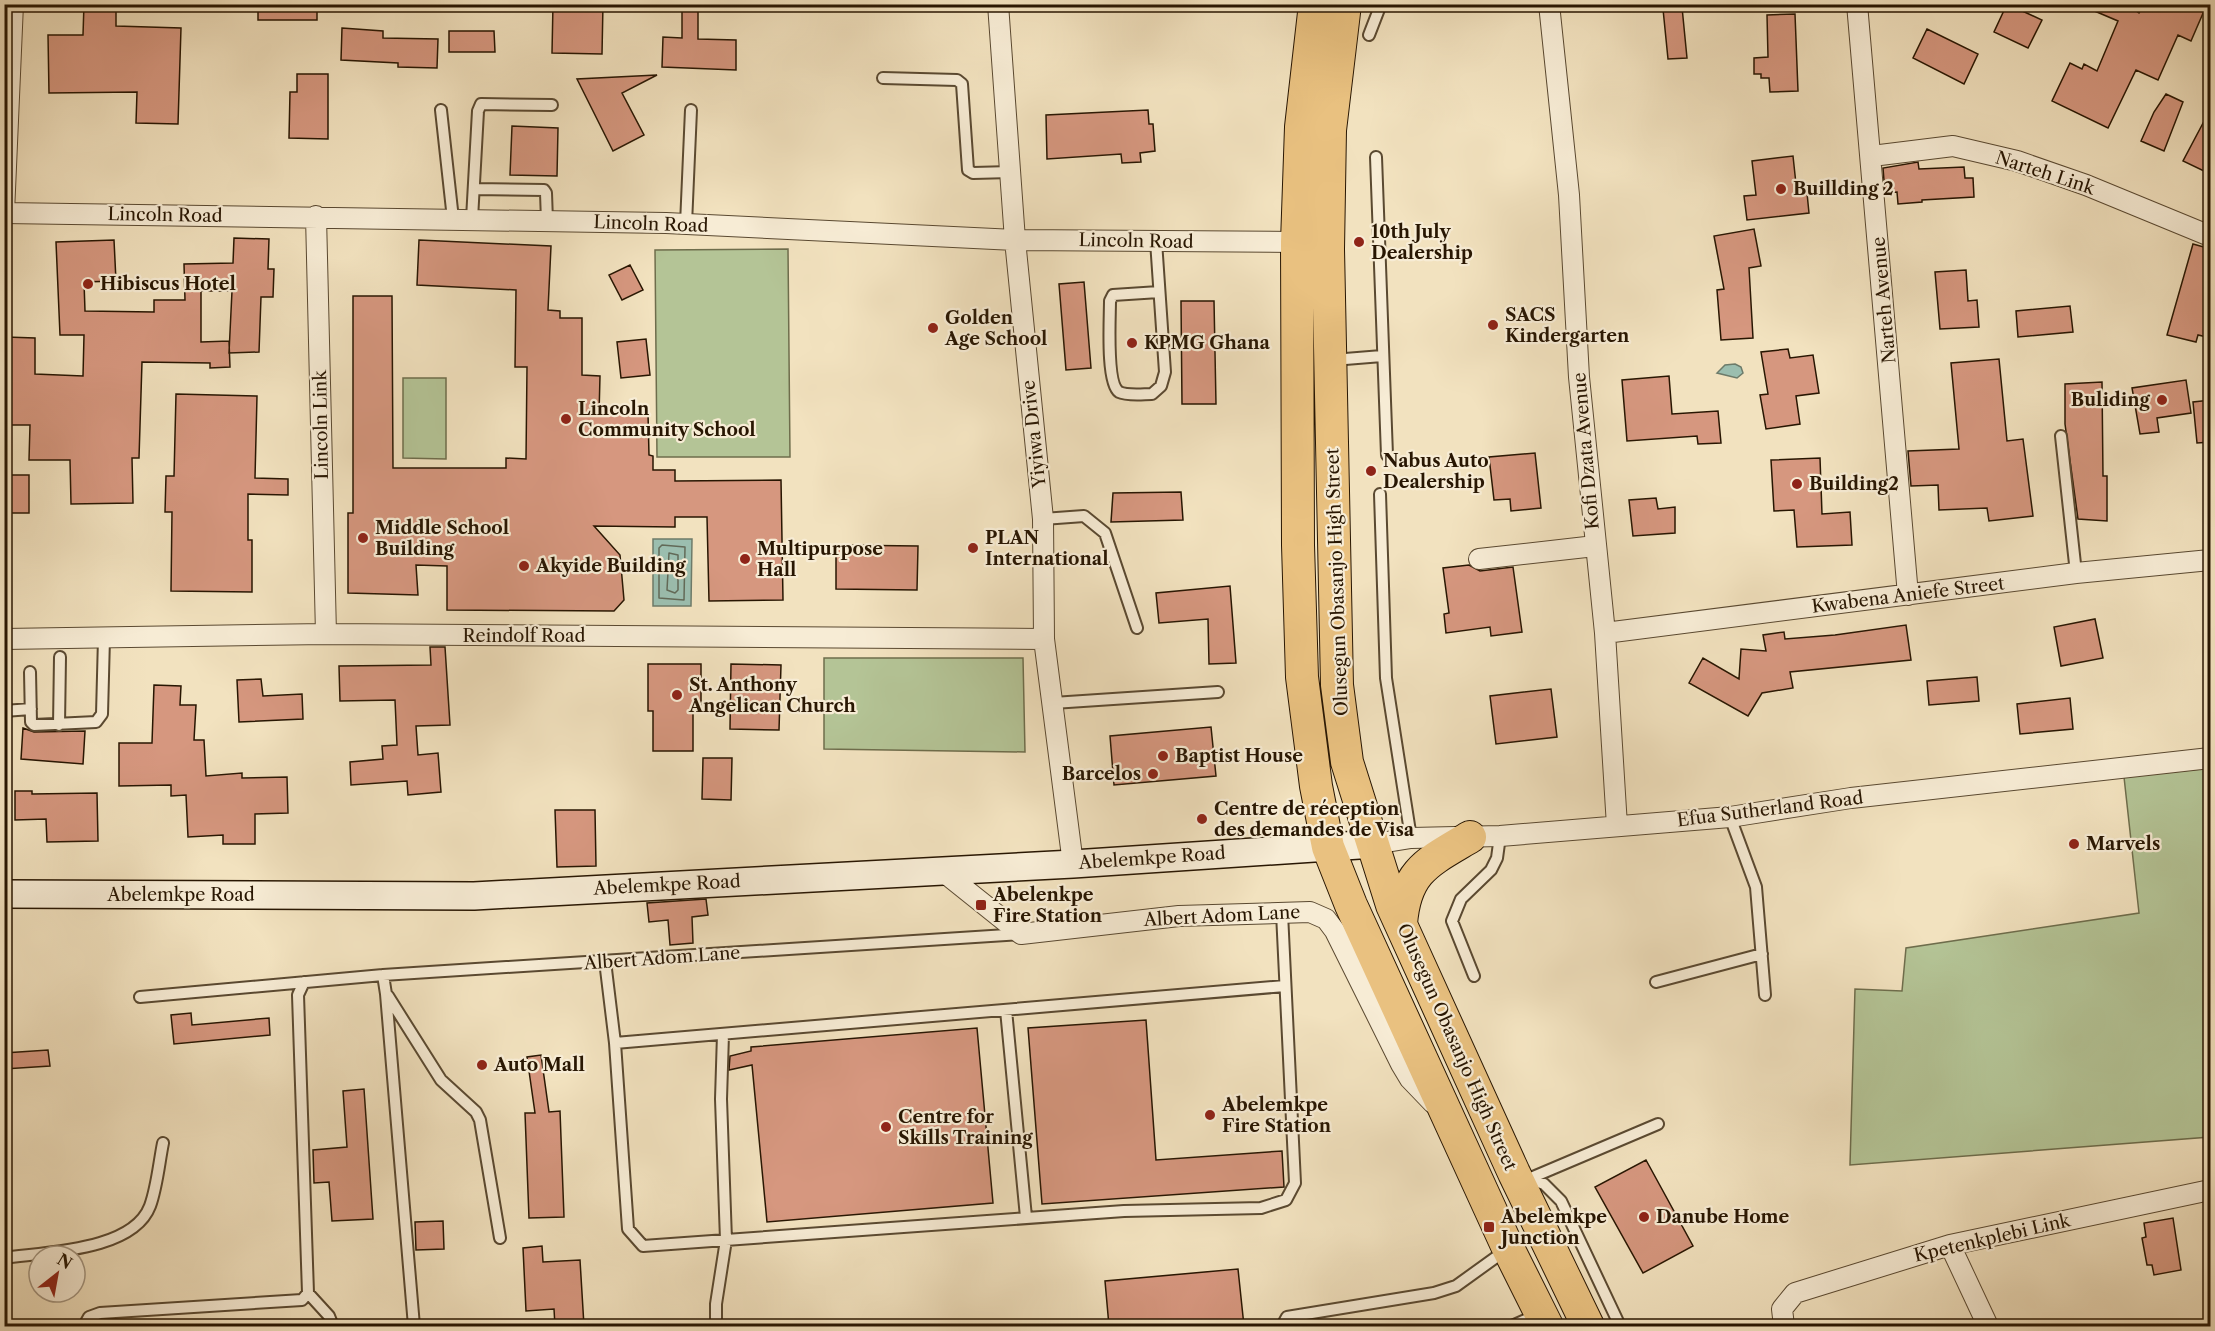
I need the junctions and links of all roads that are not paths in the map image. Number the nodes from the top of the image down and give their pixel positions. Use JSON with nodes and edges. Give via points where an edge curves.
{"nodes":[{"id":1,"x":13,"y":4,"type":"edge"},
{"id":2,"x":998,"y":4,"type":"edge"},
{"id":3,"x":1315,"y":4,"type":"edge"},
{"id":4,"x":1345,"y":4,"type":"edge"},
{"id":5,"x":1381,"y":4,"type":"edge"},
{"id":6,"x":1549,"y":4,"type":"edge"},
{"id":7,"x":1857,"y":4,"type":"edge"},
{"id":8,"x":1369,"y":35,"type":"dead end"},
{"id":9,"x":883,"y":78,"type":"dead end"},
{"id":10,"x":552,"y":105,"type":"dead end"},
{"id":11,"x":441,"y":110,"type":"dead end"},
{"id":12,"x":691,"y":110,"type":"dead end"},
{"id":13,"x":1872,"y":156,"type":"junction"},
{"id":14,"x":1376,"y":157,"type":"dead end"},
{"id":15,"x":1011,"y":172,"type":"junction"},
{"id":16,"x":474,"y":189,"type":"junction"},
{"id":17,"x":4,"y":213,"type":"edge"},
{"id":18,"x":316,"y":216,"type":"junction"},
{"id":19,"x":463,"y":219,"type":"junction"},
{"id":20,"x":547,"y":221,"type":"junction"},
{"id":21,"x":686,"y":224,"type":"junction"},
{"id":22,"x":2211,"y":236,"type":"edge"},
{"id":23,"x":1015,"y":240,"type":"junction"},
{"id":24,"x":1156,"y":241,"type":"junction"},
{"id":25,"x":1297,"y":242,"type":"junction"},
{"id":26,"x":1159,"y":292,"type":"junction"},
{"id":27,"x":1383,"y":356,"type":"junction"},
{"id":28,"x":1329,"y":360,"type":"junction"},
{"id":29,"x":2061,"y":435,"type":"dead end"},
{"id":30,"x":1387,"y":455,"type":"dead end"},
{"id":31,"x":1380,"y":494,"type":"dead end"},
{"id":32,"x":1043,"y":519,"type":"junction"},
{"id":33,"x":1594,"y":546,"type":"junction"},
{"id":34,"x":1479,"y":559,"type":"dead end"},
{"id":35,"x":2211,"y":560,"type":"edge"},
{"id":36,"x":2076,"y":573,"type":"junction"},
{"id":37,"x":1908,"y":595,"type":"junction"},
{"id":38,"x":1137,"y":628,"type":"dead end"},
{"id":39,"x":1605,"y":633,"type":"junction"},
{"id":40,"x":326,"y":634,"type":"junction"},
{"id":41,"x":104,"y":638,"type":"junction"},
{"id":42,"x":4,"y":639,"type":"edge"},
{"id":43,"x":1044,"y":639,"type":"junction"},
{"id":44,"x":60,"y":657,"type":"dead end"},
{"id":45,"x":30,"y":672,"type":"dead end"},
{"id":46,"x":1218,"y":692,"type":"dead end"},
{"id":47,"x":1053,"y":704,"type":"junction"},
{"id":48,"x":31,"y":709,"type":"junction"},
{"id":49,"x":4,"y":711,"type":"edge"},
{"id":50,"x":59,"y":725,"type":"junction"},
{"id":51,"x":2211,"y":758,"type":"edge"},
{"id":52,"x":1730,"y":817,"type":"junction"},
{"id":53,"x":1617,"y":826,"type":"junction"},
{"id":54,"x":1485,"y":837,"type":"junction"},
{"id":55,"x":1411,"y":838,"type":"junction"},
{"id":56,"x":1374,"y":844,"type":"junction"},
{"id":57,"x":1328,"y":847,"type":"junction"},
{"id":58,"x":1073,"y":864,"type":"junction"},
{"id":59,"x":941,"y":870,"type":"junction"},
{"id":60,"x":4,"y":894,"type":"edge"},
{"id":61,"x":1282,"y":913,"type":"junction"},
{"id":62,"x":1401,"y":924,"type":"junction"},
{"id":63,"x":1021,"y":934,"type":"junction"},
{"id":64,"x":1762,"y":954,"type":"junction"},
{"id":65,"x":605,"y":961,"type":"junction"},
{"id":66,"x":382,"y":975,"type":"junction"},
{"id":67,"x":1474,"y":976,"type":"dead end"},
{"id":68,"x":304,"y":982,"type":"junction"},
{"id":69,"x":1656,"y":982,"type":"dead end"},
{"id":70,"x":1285,"y":986,"type":"junction"},
{"id":71,"x":386,"y":994,"type":"junction"},
{"id":72,"x":1765,"y":995,"type":"dead end"},
{"id":73,"x":140,"y":997,"type":"dead end"},
{"id":74,"x":1006,"y":1010,"type":"junction"},
{"id":75,"x":723,"y":1034,"type":"junction"},
{"id":76,"x":615,"y":1043,"type":"junction"},
{"id":77,"x":1451,"y":1122,"type":"junction"},
{"id":78,"x":1658,"y":1124,"type":"dead end"},
{"id":79,"x":164,"y":1143,"type":"dead end"},
{"id":80,"x":1523,"y":1175,"type":"junction"},
{"id":81,"x":2211,"y":1190,"type":"edge"},
{"id":82,"x":1026,"y":1217,"type":"junction"},
{"id":83,"x":500,"y":1238,"type":"dead end"},
{"id":84,"x":726,"y":1240,"type":"junction"},
{"id":85,"x":1950,"y":1245,"type":"junction"},
{"id":86,"x":1508,"y":1248,"type":"junction"},
{"id":87,"x":4,"y":1258,"type":"edge"},
{"id":88,"x":308,"y":1293,"type":"junction"},
{"id":89,"x":1783,"y":1318,"type":"edge"},
{"id":90,"x":1545,"y":1323,"type":"edge"},
{"id":91,"x":84,"y":1326,"type":"edge"},
{"id":92,"x":333,"y":1326,"type":"edge"},
{"id":93,"x":414,"y":1326,"type":"edge"},
{"id":94,"x":716,"y":1326,"type":"edge"},
{"id":95,"x":1282,"y":1326,"type":"edge"},
{"id":96,"x":1512,"y":1326,"type":"edge"},
{"id":97,"x":1588,"y":1326,"type":"edge"},
{"id":98,"x":1620,"y":1326,"type":"edge"},
{"id":99,"x":1988,"y":1326,"type":"edge"}],
"edges":[{"from":1,"to":17,"type":"street"},
{"from":2,"to":15,"type":"street","name":"Yiyiwa Drive"},
{"from":3,"to":25,"type":"main road","name":"Olusegun Obasanjo High Street","via":[[1301,127]]},
{"from":4,"to":28,"type":"main road","name":"Olusegun Obasanjo High Street","via":[[1330,130]]},
{"from":5,"to":8,"type":"lane"},
{"from":6,"to":33,"type":"street","name":"Kofi Dzata Avenue","via":[[1569,195]]},
{"from":7,"to":13,"type":"street","name":"Narteh Avenue"},
{"from":9,"to":15,"type":"lane","via":[[949,79],[962,84],[968,170]]},
{"from":10,"to":16,"type":"lane","via":[[481,104]]},
{"from":11,"to":19,"type":"lane"},
{"from":12,"to":21,"type":"lane"},
{"from":13,"to":22,"type":"street","name":"Narteh Link","via":[[1953,146],[2017,161],[2086,184]]},
{"from":13,"to":37,"type":"street","name":"Narteh Avenue"},
{"from":14,"to":27,"type":"lane"},
{"from":15,"to":23,"type":"street","name":"Yiyiwa Drive"},
{"from":16,"to":19,"type":"lane"},
{"from":16,"to":20,"type":"lane","via":[[540,188],[546,193]]},
{"from":17,"to":18,"type":"street","name":"Lincoln Road"},
{"from":18,"to":19,"type":"street","name":"Lincoln Road"},
{"from":18,"to":40,"type":"street","name":"Lincoln Link"},
{"from":19,"to":20,"type":"street","name":"Lincoln Road"},
{"from":20,"to":21,"type":"street","name":"Lincoln Road"},
{"from":21,"to":23,"type":"street","name":"Lincoln Road"},
{"from":23,"to":24,"type":"street","name":"Lincoln Road"},
{"from":23,"to":32,"type":"street","name":"Yiyiwa Drive"},
{"from":24,"to":25,"type":"street","name":"Lincoln Road"},
{"from":24,"to":26,"type":"lane"},
{"from":25,"to":57,"type":"main road","name":"Olusegun Obasanjo High Street","via":[[1302,677]]},
{"from":26,"to":26,"type":"lane","via":[[1165,372],[1161,386],[1152,394],[1121,393],[1113,386],[1111,372],[1110,301],[1113,295],[1121,293]]},
{"from":27,"to":28,"type":"lane"},
{"from":27,"to":30,"type":"lane"},
{"from":28,"to":56,"type":"main road","name":"Olusegun Obasanjo High Street","via":[[1337,685],[1347,762]]},
{"from":29,"to":36,"type":"lane"},
{"from":31,"to":55,"type":"lane","via":[[1386,678]]},
{"from":32,"to":38,"type":"lane","via":[[1084,516],[1106,533]]},
{"from":32,"to":43,"type":"street","name":"Yiyiwa Drive"},
{"from":33,"to":34,"type":"street"},
{"from":33,"to":39,"type":"street","name":"Kofi Dzata Avenue"},
{"from":35,"to":36,"type":"street","name":"Kwabena Aniefe Street"},
{"from":36,"to":37,"type":"street","name":"Kwabena Aniefe Street"},
{"from":37,"to":39,"type":"street","name":"Kwabena Aniefe Street"},
{"from":39,"to":53,"type":"street","name":"Kofi Dzata Avenue"},
{"from":40,"to":41,"type":"street","name":"Reindolf Road"},
{"from":40,"to":43,"type":"street","name":"Reindolf Road"},
{"from":41,"to":42,"type":"street","name":"Reindolf Road"},
{"from":41,"to":50,"type":"lane","via":[[100,719]]},
{"from":43,"to":47,"type":"street","name":"Yiyiwa Drive"},
{"from":44,"to":50,"type":"lane"},
{"from":45,"to":48,"type":"lane"},
{"from":46,"to":47,"type":"lane"},
{"from":47,"to":58,"type":"street","name":"Yiyiwa Drive"},
{"from":48,"to":49,"type":"lane"},
{"from":48,"to":50,"type":"lane","via":[[34,725]]},
{"from":51,"to":52,"type":"street","name":"Efua Sutherland Road","via":[[1851,798]]},
{"from":52,"to":53,"type":"street","name":"Efua Sutherland Road"},
{"from":52,"to":64,"type":"lane","via":[[1756,887]]},
{"from":53,"to":54,"type":"street","name":"Efua Sutherland Road"},
{"from":54,"to":55,"type":"street","name":"Efua Sutherland Road"},
{"from":54,"to":62,"type":"main road","via":[[1426,863],[1403,901]]},
{"from":54,"to":67,"type":"lane","via":[[1497,858],[1491,870],[1461,898],[1452,921]]},
{"from":55,"to":56,"type":"street","name":"Efua Sutherland Road"},
{"from":56,"to":57,"type":"street","name":"Efua Sutherland Road"},
{"from":56,"to":62,"type":"main road","name":"Olusegun Obasanjo High Street"},
{"from":57,"to":58,"type":"street","name":"Abelemkpe Road"},
{"from":57,"to":77,"type":"main road","name":"Olusegun Obasanjo High Street"},
{"from":58,"to":59,"type":"street","name":"Abelemkpe Road"},
{"from":59,"to":60,"type":"street","name":"Abelemkpe Road","via":[[474,896]]},
{"from":59,"to":63,"type":"street"},
{"from":61,"to":63,"type":"street","name":"Albert Adom Lane","via":[[1179,916]]},
{"from":61,"to":70,"type":"lane"},
{"from":61,"to":77,"type":"street","name":"Albert Adom Lane","via":[[1300,910],[1326,919],[1401,1065]]},
{"from":62,"to":80,"type":"main road","name":"Olusegun Obasanjo High Street"},
{"from":63,"to":65,"type":"lane","name":"Albert Adom Lane"},
{"from":64,"to":69,"type":"lane"},
{"from":64,"to":72,"type":"lane"},
{"from":65,"to":66,"type":"lane","name":"Albert Adom Lane"},
{"from":65,"to":76,"type":"lane"},
{"from":66,"to":68,"type":"lane","name":"Albert Adom Lane"},
{"from":66,"to":71,"type":"lane"},
{"from":68,"to":73,"type":"lane","name":"Albert Adom Lane"},
{"from":68,"to":88,"type":"lane","via":[[298,995]]},
{"from":70,"to":74,"type":"lane"},
{"from":70,"to":82,"type":"lane","via":[[1295,1183],[1286,1200],[1260,1208]]},
{"from":71,"to":83,"type":"lane","via":[[441,1080],[480,1120]]},
{"from":71,"to":93,"type":"lane"},
{"from":74,"to":75,"type":"lane"},
{"from":74,"to":82,"type":"lane"},
{"from":75,"to":76,"type":"lane"},
{"from":75,"to":84,"type":"lane"},
{"from":76,"to":84,"type":"lane","via":[[628,1229],[643,1246]]},
{"from":77,"to":86,"type":"main road","name":"Olusegun Obasanjo High Street"},
{"from":78,"to":80,"type":"lane"},
{"from":79,"to":87,"type":"lane","via":[[149,1207],[135,1228],[106,1242]]},
{"from":80,"to":97,"type":"main road","name":"Olusegun Obasanjo High Street"},
{"from":80,"to":98,"type":"lane","via":[[1544,1184],[1562,1201]]},
{"from":81,"to":85,"type":"street","name":"Kpetenkplebi Link"},
{"from":82,"to":84,"type":"lane"},
{"from":84,"to":94,"type":"lane"},
{"from":85,"to":89,"type":"street","name":"Kpetenkplebi Link","via":[[1795,1293]]},
{"from":85,"to":99,"type":"street"},
{"from":86,"to":90,"type":"main road","name":"Olusegun Obasanjo High Street"},
{"from":86,"to":95,"type":"lane","via":[[1456,1286],[1287,1317]]},
{"from":88,"to":91,"type":"lane","via":[[302,1300],[100,1313],[89,1317]]},
{"from":88,"to":92,"type":"lane"},
{"from":90,"to":96,"type":"lane"}]}
